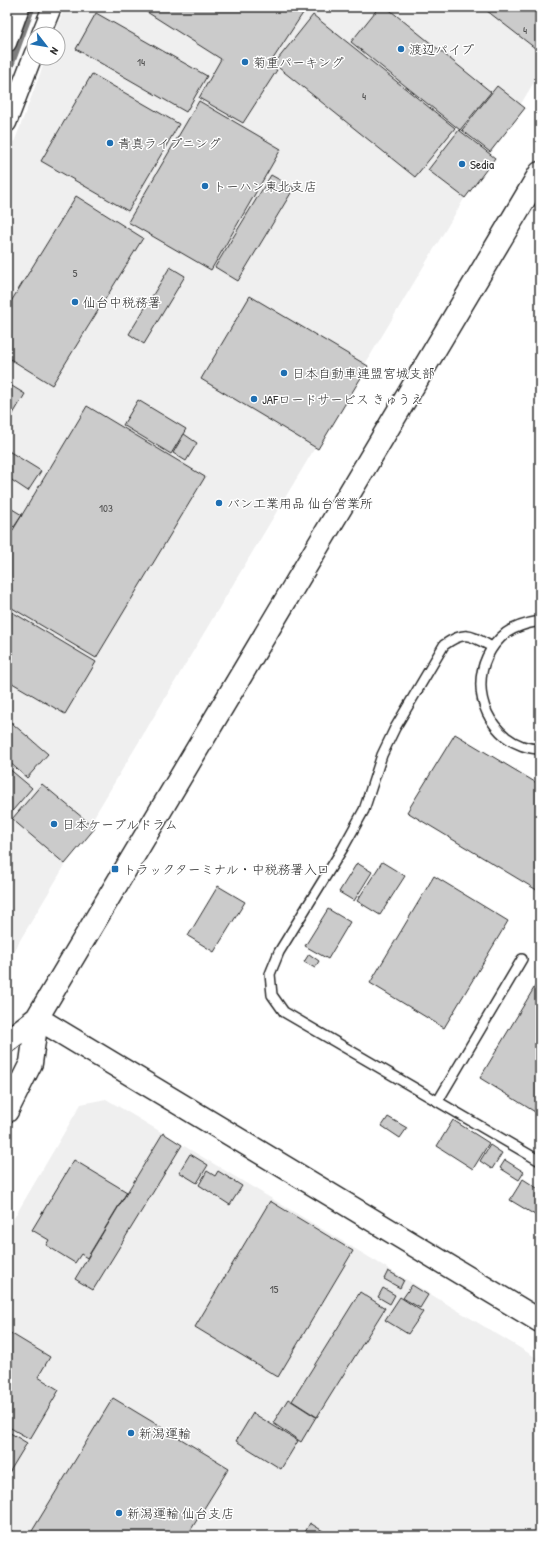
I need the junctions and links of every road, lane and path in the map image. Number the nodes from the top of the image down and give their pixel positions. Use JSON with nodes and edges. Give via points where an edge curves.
{"nodes":[{"id":1,"x":20,"y":7,"type":"edge"},
{"id":2,"x":52,"y":7,"type":"edge"},
{"id":3,"x":44,"y":26,"type":"edge"},
{"id":4,"x":8,"y":37,"type":"edge"},
{"id":5,"x":29,"y":66,"type":"edge"},
{"id":6,"x":7,"y":123,"type":"edge"},
{"id":7,"x":540,"y":173,"type":"edge"},
{"id":8,"x":540,"y":621,"type":"edge"},
{"id":9,"x":492,"y":647,"type":"junction"},
{"id":10,"x":540,"y":750,"type":"edge"},
{"id":11,"x":522,"y":959,"type":"dead end"},
{"id":12,"x":37,"y":1018,"type":"junction"},
{"id":13,"x":7,"y":1041,"type":"edge"},
{"id":14,"x":438,"y":1101,"type":"junction"},
{"id":15,"x":7,"y":1111,"type":"edge"},
{"id":16,"x":540,"y":1161,"type":"edge"},
{"id":17,"x":540,"y":1321,"type":"edge"}],
"edges":[{"from":1,"to":4,"type":"street"},
{"from":2,"to":3,"type":"street"},
{"from":5,"to":6,"type":"street"},
{"from":7,"to":12,"type":"street"},
{"from":8,"to":9,"type":"lane","via":[[524,624],[506,633]]},
{"from":9,"to":10,"type":"lane","via":[[482,667],[480,689],[485,710],[496,729],[513,743]]},
{"from":9,"to":14,"type":"lane","via":[[467,635],[456,636],[444,645],[395,728],[382,755],[364,810],[279,952],[270,974],[272,995],[284,1012]]},
{"from":11,"to":14,"type":"lane"},
{"from":12,"to":13,"type":"street"},
{"from":12,"to":15,"type":"street","via":[[31,1063]]},
{"from":12,"to":17,"type":"street"},
{"from":14,"to":16,"type":"lane"}]}
